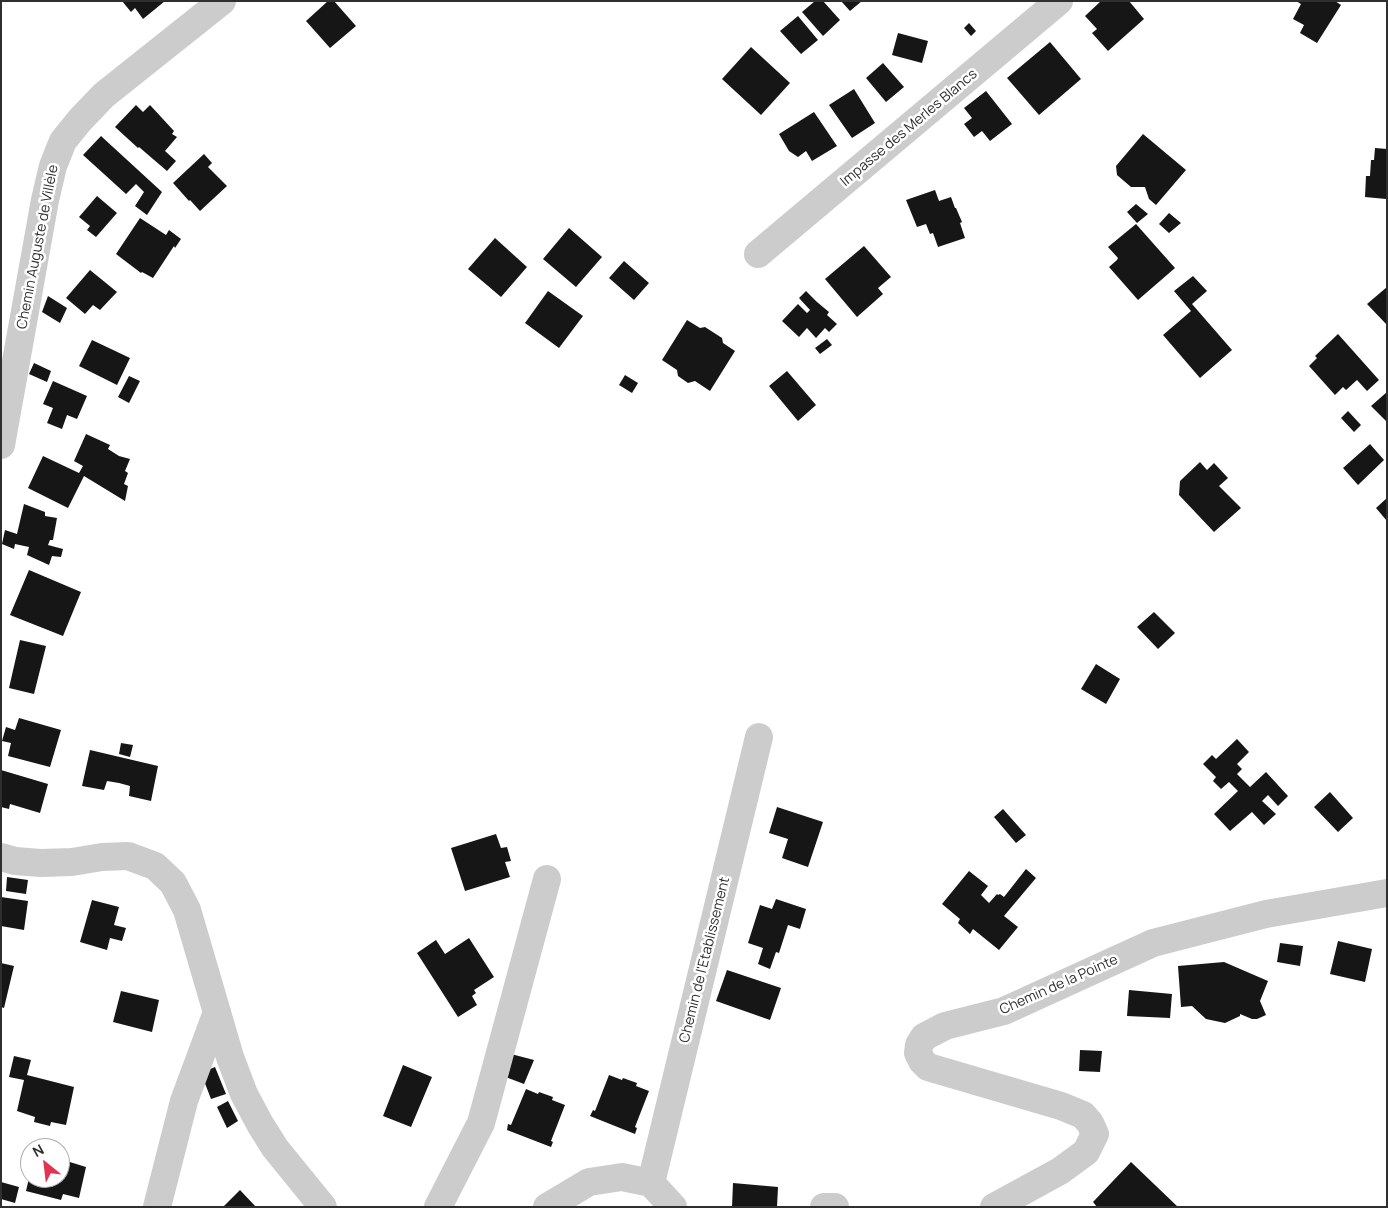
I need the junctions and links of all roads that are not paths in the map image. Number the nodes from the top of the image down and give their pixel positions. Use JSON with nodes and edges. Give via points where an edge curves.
{"nodes":[{"id":1,"x":222,"y":1,"type":"edge"},
{"id":2,"x":1059,"y":1,"type":"edge"},
{"id":3,"x":758,"y":254,"type":"dead end"},
{"id":4,"x":1,"y":445,"type":"edge"},
{"id":5,"x":759,"y":737,"type":"dead end"},
{"id":6,"x":1,"y":857,"type":"edge"},
{"id":7,"x":547,"y":879,"type":"dead end"},
{"id":8,"x":1387,"y":893,"type":"edge"},
{"id":9,"x":217,"y":1012,"type":"junction"},
{"id":10,"x":651,"y":1183,"type":"junction"},
{"id":11,"x":157,"y":1207,"type":"edge"},
{"id":12,"x":323,"y":1207,"type":"edge"},
{"id":13,"x":438,"y":1207,"type":"edge"},
{"id":14,"x":547,"y":1207,"type":"edge"},
{"id":15,"x":673,"y":1207,"type":"edge"},
{"id":16,"x":824,"y":1207,"type":"edge"},
{"id":17,"x":835,"y":1207,"type":"edge"},
{"id":18,"x":994,"y":1207,"type":"edge"}],
"edges":[{"from":1,"to":4,"type":"street","name":"Chemin Auguste de Villèle","via":[[104,95],[63,141],[44,200]]},
{"from":2,"to":3,"type":"street","name":"Impasse des Merles Blancs"},
{"from":5,"to":10,"type":"street","name":"Chemin de l'Etablissement"},
{"from":6,"to":9,"type":"street","via":[[41,863],[128,856],[155,866],[173,883],[187,910]]},
{"from":7,"to":13,"type":"street","via":[[481,1123]]},
{"from":8,"to":18,"type":"street","name":"Chemin de la Pointe","via":[[1266,914],[1153,943],[1004,1011],[945,1026],[924,1037],[918,1054],[928,1067],[1061,1106],[1083,1115],[1095,1134],[1086,1152],[1073,1162]]},
{"from":9,"to":11,"type":"street","via":[[184,1101]]},
{"from":9,"to":12,"type":"street","via":[[244,1094],[260,1124],[275,1148]]},
{"from":10,"to":14,"type":"street","via":[[622,1176],[589,1182]]},
{"from":10,"to":15,"type":"street"},
{"from":16,"to":17,"type":"street"}]}
